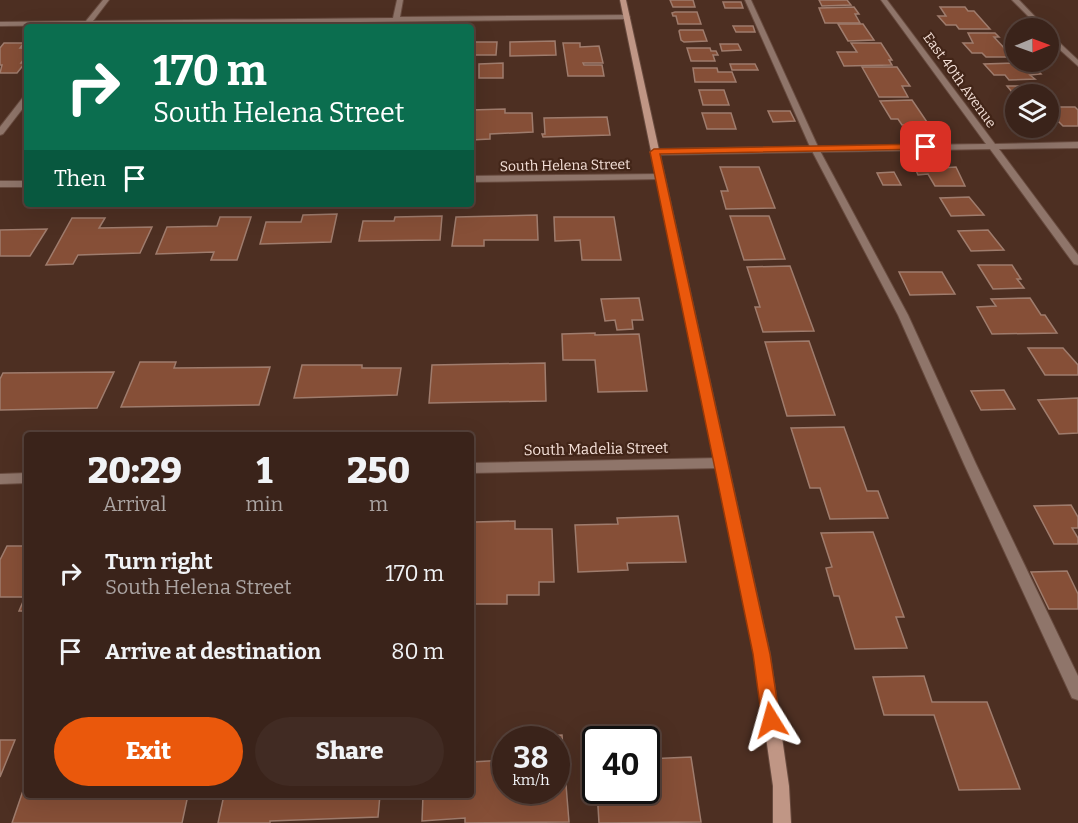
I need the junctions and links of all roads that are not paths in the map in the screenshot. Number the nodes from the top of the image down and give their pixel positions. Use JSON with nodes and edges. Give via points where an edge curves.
{"nodes":[{"id":1,"x":106,"y":0,"type":"edge"},
{"id":2,"x":400,"y":0,"type":"edge"},
{"id":3,"x":623,"y":0,"type":"edge"},
{"id":4,"x":748,"y":0,"type":"edge"},
{"id":5,"x":884,"y":0,"type":"edge"},
{"id":6,"x":1015,"y":0,"type":"edge"},
{"id":7,"x":627,"y":17,"type":"junction"},
{"id":8,"x":396,"y":18,"type":"junction"},
{"id":9,"x":1033,"y":18,"type":"edge"},
{"id":10,"x":0,"y":24,"type":"edge"},
{"id":11,"x":24,"y":24,"type":"edge"},
{"id":12,"x":87,"y":24,"type":"edge"},
{"id":13,"x":130,"y":24,"type":"edge"},
{"id":14,"x":1059,"y":45,"type":"edge"},
{"id":15,"x":1078,"y":63,"type":"edge"},
{"id":16,"x":24,"y":102,"type":"edge"},
{"id":17,"x":0,"y":132,"type":"edge"},
{"id":18,"x":1078,"y":145,"type":"edge"},
{"id":19,"x":992,"y":146,"type":"junction"},
{"id":20,"x":815,"y":149,"type":"junction"},
{"id":21,"x":654,"y":152,"type":"junction"},
{"id":22,"x":660,"y":177,"type":"junction"},
{"id":23,"x":474,"y":179,"type":"edge"},
{"id":24,"x":0,"y":184,"type":"edge"},
{"id":25,"x":24,"y":184,"type":"edge"},
{"id":26,"x":1078,"y":262,"type":"edge"},
{"id":27,"x":721,"y":463,"type":"junction"},
{"id":28,"x":474,"y":468,"type":"edge"},
{"id":29,"x":24,"y":478,"type":"edge"},
{"id":30,"x":0,"y":479,"type":"edge"},
{"id":31,"x":1078,"y":693,"type":"edge"},
{"id":32,"x":782,"y":823,"type":"edge"}],
"edges":[{"from":1,"to":12,"type":"street"},
{"from":2,"to":8,"type":"street"},
{"from":3,"to":7,"type":"street"},
{"from":4,"to":20,"type":"street"},
{"from":5,"to":19,"type":"street","name":"East 40th Avenue"},
{"from":6,"to":9,"type":"street"},
{"from":7,"to":8,"type":"street"},
{"from":7,"to":21,"type":"street"},
{"from":8,"to":13,"type":"street"},
{"from":10,"to":11,"type":"street"},
{"from":14,"to":15,"type":"street"},
{"from":16,"to":17,"type":"street"},
{"from":18,"to":19,"type":"street"},
{"from":19,"to":20,"type":"street"},
{"from":19,"to":26,"type":"street","name":"East 40th Avenue"},
{"from":20,"to":21,"type":"street"},
{"from":20,"to":31,"type":"street","via":[[903,315]]},
{"from":21,"to":22,"type":"street"},
{"from":22,"to":23,"type":"street","name":"South Helena Street"},
{"from":22,"to":27,"type":"street"},
{"from":24,"to":25,"type":"street"},
{"from":27,"to":28,"type":"street","name":"South Madelia Street"},
{"from":27,"to":32,"type":"street","via":[[762,654],[781,786]]},
{"from":29,"to":30,"type":"street"}]}
